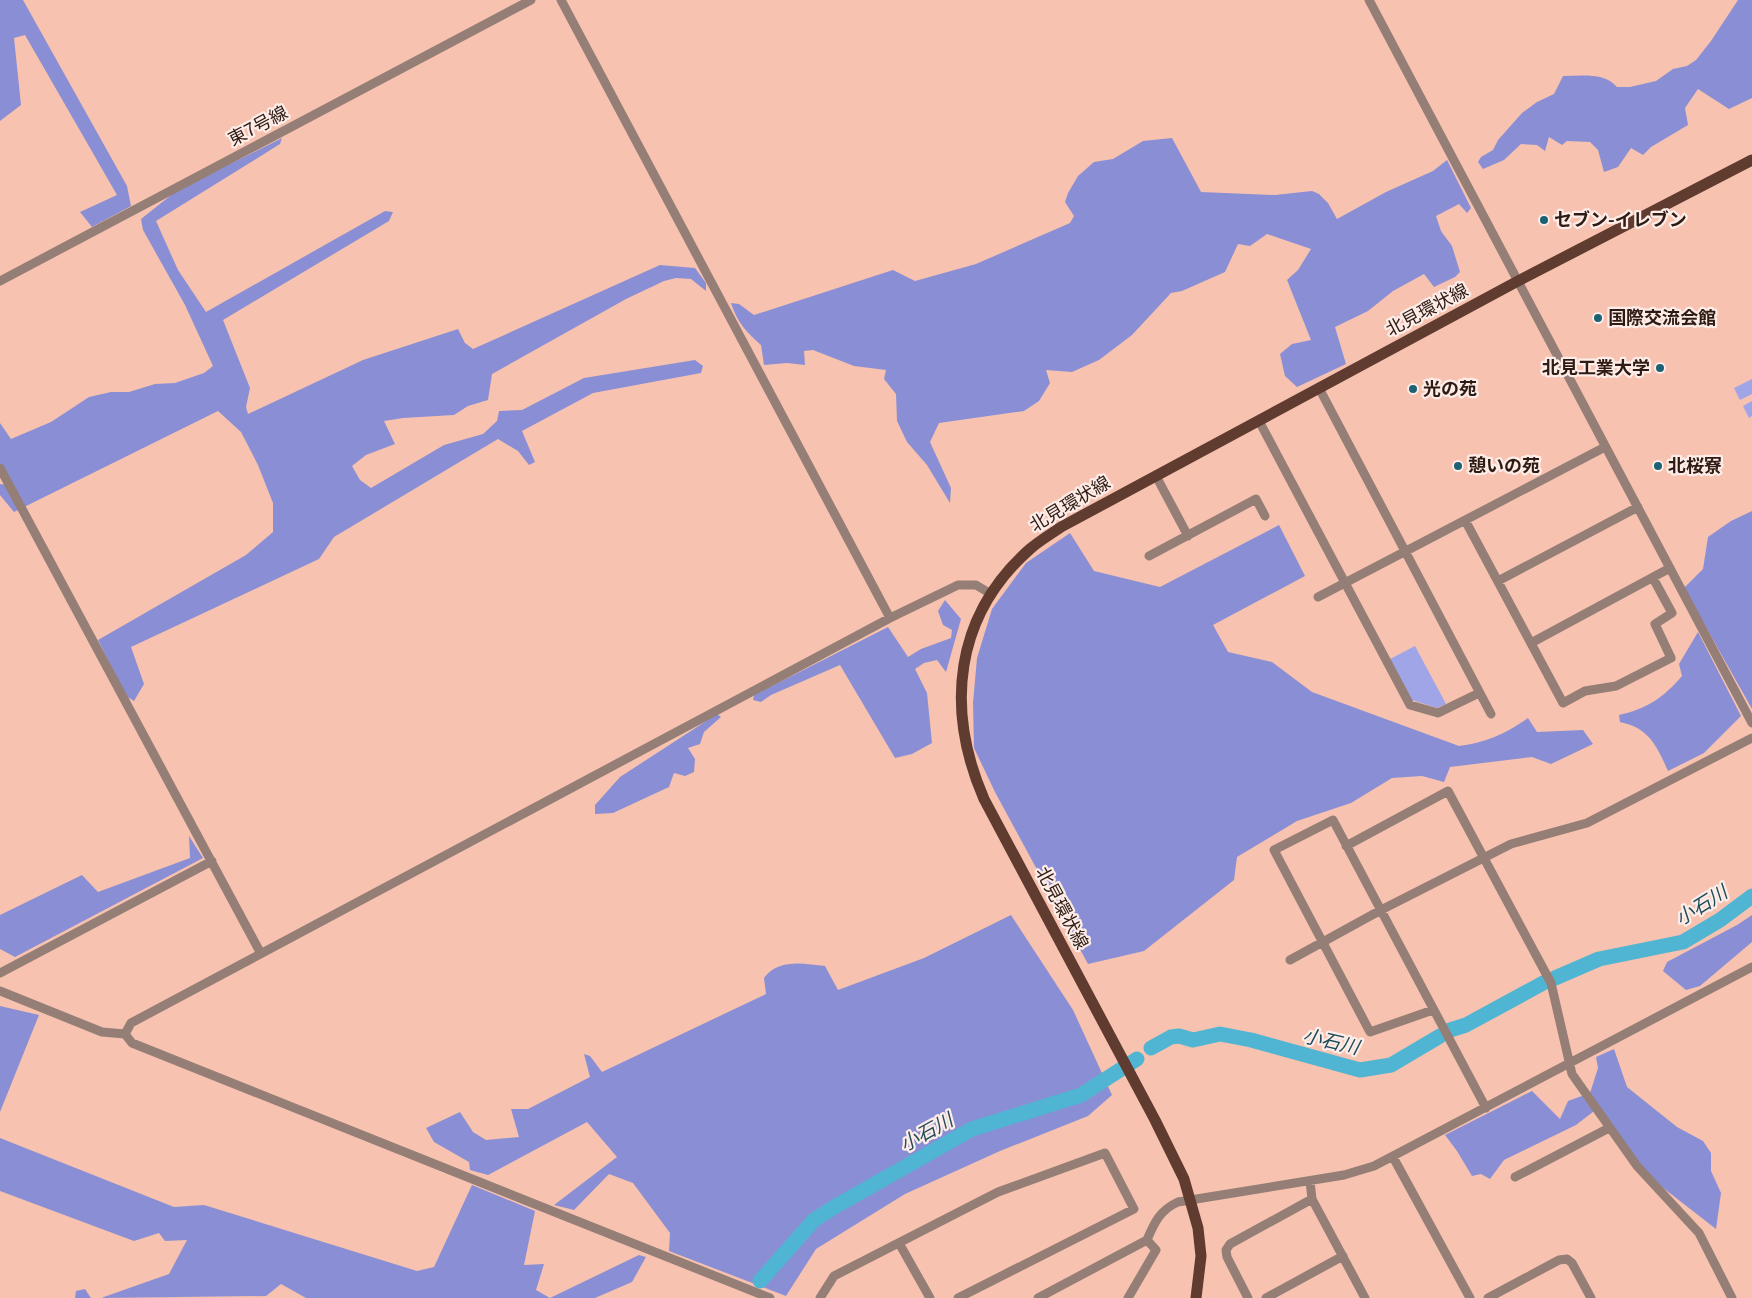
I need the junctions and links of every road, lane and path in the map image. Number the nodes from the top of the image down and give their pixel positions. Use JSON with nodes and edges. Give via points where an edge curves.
{"nodes":[{"id":1,"x":531,"y":0,"type":"edge"},
{"id":2,"x":561,"y":0,"type":"edge"},
{"id":3,"x":1369,"y":0,"type":"edge"},
{"id":4,"x":1752,"y":160,"type":"edge"},
{"id":5,"x":0,"y":282,"type":"edge"},
{"id":6,"x":1518,"y":282,"type":"junction"},
{"id":7,"x":1319,"y":388,"type":"junction"},
{"id":8,"x":1259,"y":421,"type":"junction"},
{"id":9,"x":1605,"y":446,"type":"junction"},
{"id":10,"x":0,"y":468,"type":"edge"},
{"id":11,"x":1156,"y":476,"type":"junction"},
{"id":12,"x":1638,"y":508,"type":"junction"},
{"id":13,"x":1265,"y":516,"type":"dead end"},
{"id":14,"x":1466,"y":522,"type":"junction"},
{"id":15,"x":1188,"y":536,"type":"junction"},
{"id":16,"x":1407,"y":552,"type":"junction"},
{"id":17,"x":1149,"y":556,"type":"dead end"},
{"id":18,"x":1670,"y":568,"type":"junction"},
{"id":19,"x":1653,"y":578,"type":"junction"},
{"id":20,"x":1498,"y":581,"type":"junction"},
{"id":21,"x":1345,"y":584,"type":"junction"},
{"id":22,"x":991,"y":594,"type":"junction"},
{"id":23,"x":1318,"y":597,"type":"dead end"},
{"id":24,"x":890,"y":618,"type":"junction"},
{"id":25,"x":1531,"y":643,"type":"junction"},
{"id":26,"x":1479,"y":693,"type":"junction"},
{"id":27,"x":1491,"y":714,"type":"dead end"},
{"id":28,"x":1752,"y":723,"type":"edge"},
{"id":29,"x":1752,"y":738,"type":"edge"},
{"id":30,"x":1346,"y":846,"type":"junction"},
{"id":31,"x":1483,"y":858,"type":"junction"},
{"id":32,"x":212,"y":861,"type":"junction"},
{"id":33,"x":1381,"y":910,"type":"junction"},
{"id":34,"x":1324,"y":942,"type":"junction"},
{"id":35,"x":260,"y":952,"type":"junction"},
{"id":36,"x":1290,"y":960,"type":"dead end"},
{"id":37,"x":1752,"y":967,"type":"edge"},
{"id":38,"x":0,"y":973,"type":"edge"},
{"id":39,"x":0,"y":991,"type":"edge"},
{"id":40,"x":1433,"y":1010,"type":"junction"},
{"id":41,"x":125,"y":1034,"type":"junction"},
{"id":42,"x":1569,"y":1064,"type":"junction"},
{"id":43,"x":1486,"y":1108,"type":"junction"},
{"id":44,"x":1609,"y":1128,"type":"junction"},
{"id":45,"x":1393,"y":1157,"type":"junction"},
{"id":46,"x":1515,"y":1176,"type":"dead end"},
{"id":47,"x":1310,"y":1181,"type":"junction"},
{"id":48,"x":1312,"y":1199,"type":"junction"},
{"id":49,"x":1192,"y":1200,"type":"junction"},
{"id":50,"x":1147,"y":1240,"type":"junction"},
{"id":51,"x":899,"y":1243,"type":"junction"},
{"id":52,"x":1343,"y":1256,"type":"junction"},
{"id":53,"x":770,"y":1298,"type":"edge"},
{"id":54,"x":820,"y":1298,"type":"edge"},
{"id":55,"x":930,"y":1298,"type":"edge"},
{"id":56,"x":958,"y":1298,"type":"edge"},
{"id":57,"x":1038,"y":1298,"type":"edge"},
{"id":58,"x":1128,"y":1298,"type":"edge"},
{"id":59,"x":1196,"y":1298,"type":"edge"},
{"id":60,"x":1248,"y":1298,"type":"edge"},
{"id":61,"x":1266,"y":1298,"type":"edge"},
{"id":62,"x":1365,"y":1298,"type":"edge"},
{"id":63,"x":1470,"y":1298,"type":"edge"},
{"id":64,"x":1488,"y":1298,"type":"edge"},
{"id":65,"x":1591,"y":1298,"type":"edge"},
{"id":66,"x":1732,"y":1298,"type":"edge"}],
"edges":[{"from":1,"to":5,"type":"street","name":"東7号線"},
{"from":2,"to":24,"type":"street"},
{"from":3,"to":6,"type":"street"},
{"from":4,"to":6,"type":"main road","name":"北見環状線"},
{"from":6,"to":7,"type":"main road","name":"北見環状線"},
{"from":6,"to":9,"type":"street"},
{"from":7,"to":8,"type":"main road","name":"北見環状線"},
{"from":7,"to":16,"type":"street"},
{"from":8,"to":11,"type":"main road","name":"北見環状線"},
{"from":8,"to":21,"type":"street"},
{"from":9,"to":12,"type":"street"},
{"from":9,"to":14,"type":"street"},
{"from":10,"to":32,"type":"street"},
{"from":11,"to":15,"type":"street"},
{"from":11,"to":22,"type":"main road","name":"北見環状線","via":[[1061,527],[1030,548]]},
{"from":12,"to":18,"type":"street"},
{"from":12,"to":20,"type":"street"},
{"from":13,"to":15,"type":"street","via":[[1256,499]]},
{"from":14,"to":16,"type":"street"},
{"from":14,"to":20,"type":"street"},
{"from":15,"to":17,"type":"street"},
{"from":16,"to":21,"type":"street"},
{"from":16,"to":26,"type":"street"},
{"from":18,"to":19,"type":"street"},
{"from":18,"to":28,"type":"street"},
{"from":19,"to":25,"type":"street"},
{"from":19,"to":25,"type":"street","via":[[1672,613],[1655,624],[1671,658],[1616,686],[1585,691],[1563,703]]},
{"from":20,"to":25,"type":"street"},
{"from":21,"to":23,"type":"street"},
{"from":21,"to":26,"type":"street","via":[[1410,705],[1438,713]]},
{"from":22,"to":24,"type":"street","via":[[976,586],[958,585]]},
{"from":22,"to":49,"type":"main road","name":"北見環状線","via":[[973,630],[962,672],[960,705],[972,771],[1155,1120]]},
{"from":24,"to":35,"type":"street"},
{"from":26,"to":27,"type":"street"},
{"from":29,"to":31,"type":"street","via":[[1586,823],[1511,844]]},
{"from":30,"to":31,"type":"street","via":[[1448,790]]},
{"from":30,"to":33,"type":"street"},
{"from":30,"to":34,"type":"street","via":[[1332,820],[1274,850]]},
{"from":31,"to":33,"type":"street"},
{"from":31,"to":42,"type":"street","via":[[1552,983]]},
{"from":32,"to":35,"type":"street"},
{"from":32,"to":38,"type":"street"},
{"from":33,"to":34,"type":"street"},
{"from":33,"to":40,"type":"street"},
{"from":34,"to":36,"type":"street"},
{"from":34,"to":40,"type":"street","via":[[1370,1032]]},
{"from":35,"to":41,"type":"street","via":[[131,1022]]},
{"from":37,"to":42,"type":"street"},
{"from":39,"to":41,"type":"street","via":[[102,1032]]},
{"from":40,"to":43,"type":"street"},
{"from":41,"to":53,"type":"street","via":[[132,1043]]},
{"from":42,"to":43,"type":"street"},
{"from":42,"to":44,"type":"street","via":[[1572,1074]]},
{"from":43,"to":45,"type":"street"},
{"from":44,"to":46,"type":"street"},
{"from":44,"to":66,"type":"street","via":[[1637,1166],[1699,1233]]},
{"from":45,"to":47,"type":"street","via":[[1344,1175]]},
{"from":45,"to":63,"type":"street"},
{"from":47,"to":48,"type":"street"},
{"from":47,"to":49,"type":"street"},
{"from":48,"to":52,"type":"street"},
{"from":48,"to":60,"type":"street","via":[[1230,1244],[1226,1257]]},
{"from":49,"to":50,"type":"street","via":[[1166,1208],[1154,1223]]},
{"from":49,"to":59,"type":"main road","name":"北見環状線","via":[[1201,1256]]},
{"from":50,"to":57,"type":"street"},
{"from":50,"to":58,"type":"street","via":[[1156,1250]]},
{"from":51,"to":54,"type":"street","via":[[834,1276]]},
{"from":51,"to":55,"type":"street"},
{"from":51,"to":56,"type":"street","via":[[998,1192],[1105,1154],[1134,1209]]},
{"from":52,"to":61,"type":"street"},
{"from":52,"to":62,"type":"street"},
{"from":64,"to":65,"type":"street","via":[[1567,1259]]}]}
